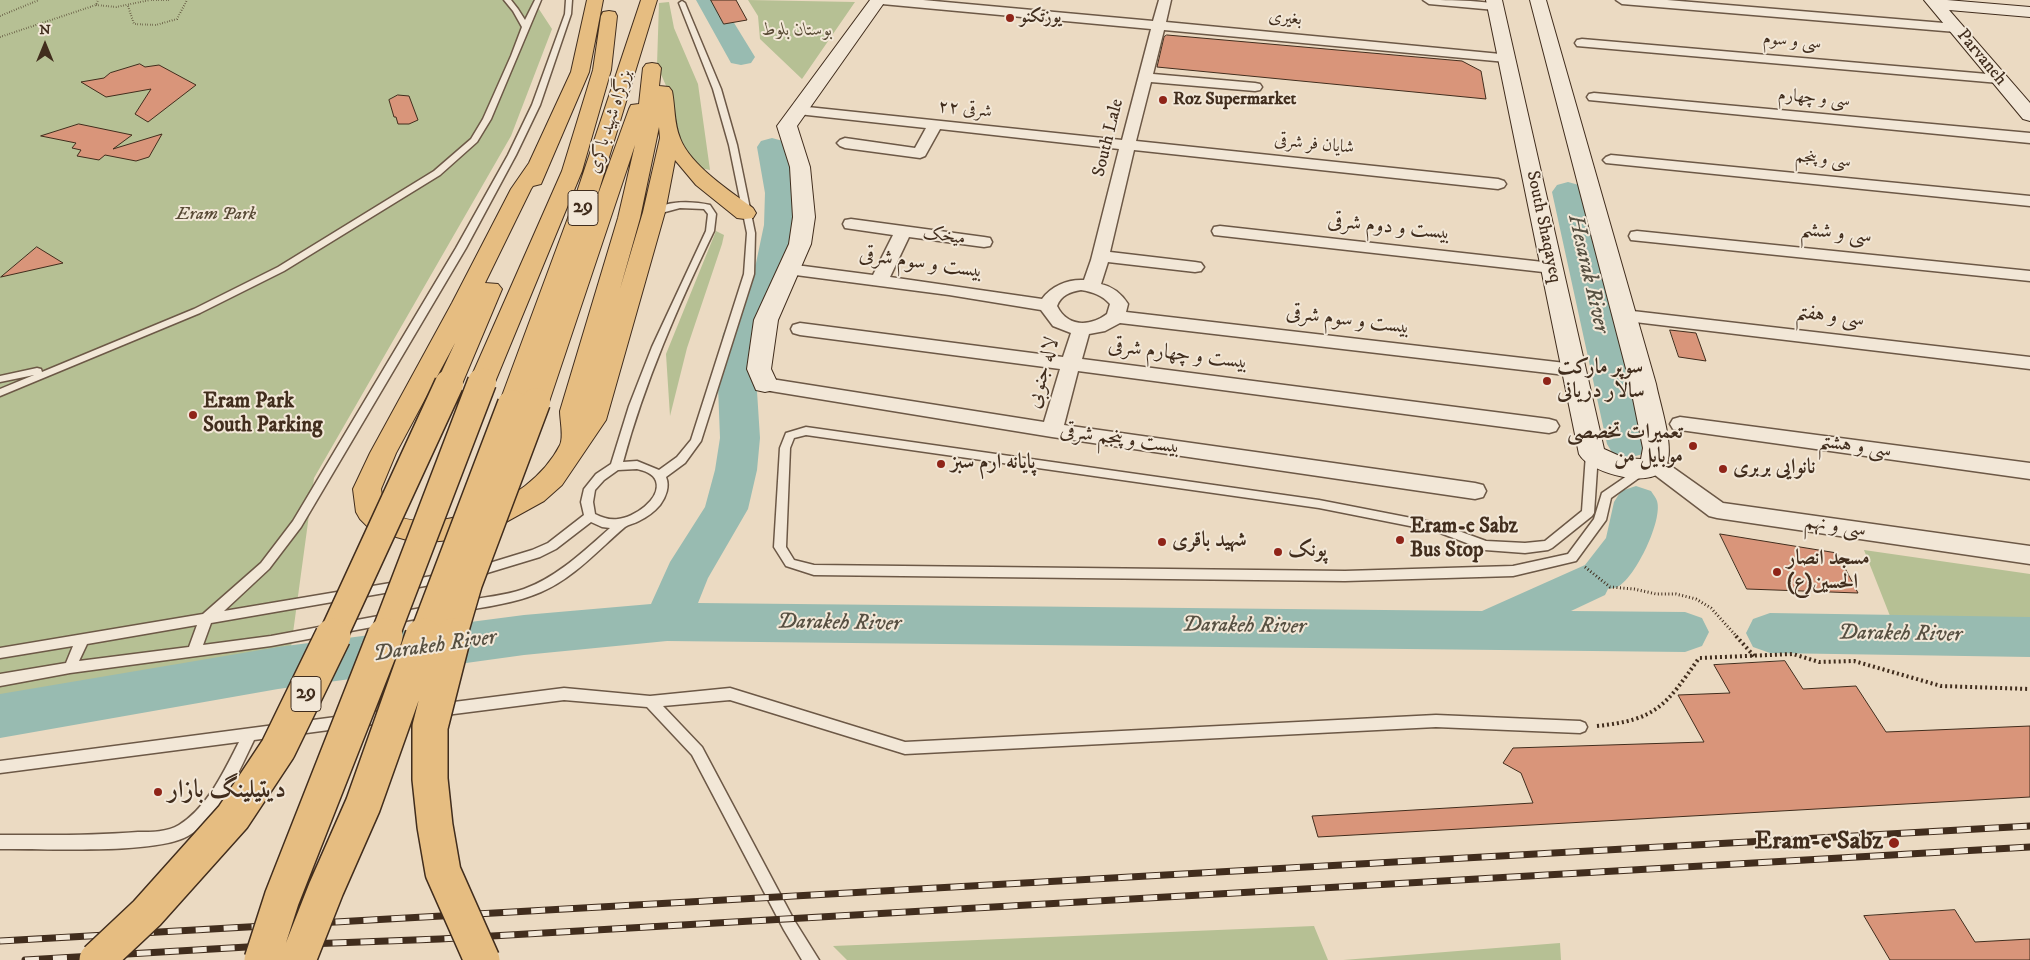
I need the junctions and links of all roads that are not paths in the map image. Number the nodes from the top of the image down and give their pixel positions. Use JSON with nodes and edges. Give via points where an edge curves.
{"nodes":[{"id":1,"x":507,"y":0,"type":"edge"},
{"id":2,"x":538,"y":0,"type":"edge"},
{"id":3,"x":569,"y":0,"type":"edge"},
{"id":4,"x":594,"y":0,"type":"edge"},
{"id":5,"x":611,"y":0,"type":"edge"},
{"id":6,"x":878,"y":0,"type":"edge"},
{"id":7,"x":882,"y":0,"type":"edge"},
{"id":8,"x":1165,"y":0,"type":"edge"},
{"id":9,"x":1429,"y":0,"type":"edge"},
{"id":10,"x":1538,"y":0,"type":"edge"},
{"id":11,"x":1622,"y":0,"type":"edge"},
{"id":12,"x":1716,"y":0,"type":"edge"},
{"id":13,"x":1934,"y":2,"type":"edge"},
{"id":14,"x":682,"y":3,"type":"dead end"},
{"id":15,"x":1494,"y":3,"type":"edge"},
{"id":16,"x":1685,"y":3,"type":"edge"},
{"id":17,"x":648,"y":4,"type":"edge"},
{"id":18,"x":2030,"y":12,"type":"edge"},
{"id":19,"x":1952,"y":24,"type":"junction"},
{"id":20,"x":1158,"y":26,"type":"junction"},
{"id":21,"x":525,"y":27,"type":"junction"},
{"id":22,"x":1582,"y":43,"type":"dead end"},
{"id":23,"x":1506,"y":58,"type":"junction"},
{"id":24,"x":652,"y":68,"type":"junction"},
{"id":25,"x":1145,"y":77,"type":"junction"},
{"id":26,"x":1999,"y":79,"type":"junction"},
{"id":27,"x":1255,"y":88,"type":"dead end"},
{"id":28,"x":1594,"y":98,"type":"dead end"},
{"id":29,"x":798,"y":110,"type":"junction"},
{"id":30,"x":2030,"y":115,"type":"edge"},
{"id":31,"x":935,"y":125,"type":"junction"},
{"id":32,"x":670,"y":138,"type":"junction"},
{"id":33,"x":2030,"y":138,"type":"edge"},
{"id":34,"x":845,"y":143,"type":"dead end"},
{"id":35,"x":1127,"y":146,"type":"junction"},
{"id":36,"x":1611,"y":160,"type":"dead end"},
{"id":37,"x":539,"y":164,"type":"junction"},
{"id":38,"x":1498,"y":184,"type":"dead end"},
{"id":39,"x":2030,"y":201,"type":"edge"},
{"id":40,"x":654,"y":212,"type":"junction"},
{"id":41,"x":745,"y":213,"type":"junction"},
{"id":42,"x":851,"y":224,"type":"dead end"},
{"id":43,"x":904,"y":231,"type":"junction"},
{"id":44,"x":1220,"y":231,"type":"dead end"},
{"id":45,"x":1637,"y":236,"type":"dead end"},
{"id":46,"x":984,"y":242,"type":"dead end"},
{"id":47,"x":1101,"y":256,"type":"junction"},
{"id":48,"x":1195,"y":267,"type":"dead end"},
{"id":49,"x":1552,"y":268,"type":"junction"},
{"id":50,"x":788,"y":269,"type":"junction"},
{"id":51,"x":2030,"y":276,"type":"edge"},
{"id":52,"x":879,"y":281,"type":"junction"},
{"id":53,"x":1091,"y":286,"type":"junction"},
{"id":54,"x":1048,"y":306,"type":"junction"},
{"id":55,"x":1624,"y":316,"type":"junction"},
{"id":56,"x":1116,"y":317,"type":"junction"},
{"id":57,"x":800,"y":329,"type":"dead end"},
{"id":58,"x":1081,"y":329,"type":"junction"},
{"id":59,"x":2030,"y":363,"type":"edge"},
{"id":60,"x":1071,"y":365,"type":"junction"},
{"id":61,"x":62,"y":366,"type":"junction"},
{"id":62,"x":1574,"y":370,"type":"junction"},
{"id":63,"x":0,"y":379,"type":"edge"},
{"id":64,"x":765,"y":384,"type":"joint"},
{"id":65,"x":0,"y":392,"type":"edge"},
{"id":66,"x":524,"y":403,"type":"junction"},
{"id":67,"x":1680,"y":424,"type":"dead end"},
{"id":68,"x":1549,"y":426,"type":"dead end"},
{"id":69,"x":1052,"y":430,"type":"junction"},
{"id":70,"x":574,"y":444,"type":"junction"},
{"id":71,"x":1592,"y":454,"type":"junction"},
{"id":72,"x":1651,"y":460,"type":"junction"},
{"id":73,"x":616,"y":466,"type":"junction"},
{"id":74,"x":2030,"y":471,"type":"edge"},
{"id":75,"x":660,"y":475,"type":"junction"},
{"id":76,"x":1475,"y":491,"type":"dead end"},
{"id":77,"x":590,"y":516,"type":"junction"},
{"id":78,"x":621,"y":524,"type":"junction"},
{"id":79,"x":2030,"y":556,"type":"edge"},
{"id":80,"x":206,"y":619,"type":"junction"},
{"id":81,"x":82,"y":640,"type":"junction"},
{"id":82,"x":194,"y":651,"type":"junction"},
{"id":83,"x":0,"y":653,"type":"edge"},
{"id":84,"x":70,"y":668,"type":"junction"},
{"id":85,"x":0,"y":680,"type":"edge"},
{"id":86,"x":650,"y":702,"type":"junction"},
{"id":87,"x":1580,"y":727,"type":"road end"},
{"id":88,"x":250,"y":734,"type":"junction"},
{"id":89,"x":0,"y":767,"type":"edge"},
{"id":90,"x":0,"y":842,"type":"edge"},
{"id":91,"x":97,"y":960,"type":"edge"},
{"id":92,"x":262,"y":960,"type":"edge"},
{"id":93,"x":298,"y":960,"type":"edge"},
{"id":94,"x":482,"y":960,"type":"edge"},
{"id":95,"x":811,"y":960,"type":"edge"}],
"edges":[{"from":1,"to":21,"type":"lane"},
{"from":2,"to":21,"type":"lane"},
{"from":3,"to":80,"type":"lane","via":[[568,14],[536,106],[456,256],[298,524],[265,566]]},
{"from":4,"to":37,"type":"highway","number":"29","via":[[580,72]]},
{"from":5,"to":92,"type":"highway","number":"29","bridge":true,"via":[[602,70],[572,171],[482,382],[282,898]]},
{"from":6,"to":29,"type":"main road"},
{"from":7,"to":20,"type":"street","name":"بغیری"},
{"from":8,"to":20,"type":"street","name":"South Lale"},
{"from":9,"to":15,"type":"street"},
{"from":10,"to":55,"type":"main road"},
{"from":11,"to":16,"type":"street"},
{"from":12,"to":19,"type":"street"},
{"from":13,"to":18,"type":"main road"},
{"from":13,"to":19,"type":"main road","name":"Parvaneh"},
{"from":14,"to":41,"type":"lane","via":[[717,89],[733,145]]},
{"from":15,"to":23,"type":"main road","name":"South Shaqayeq"},
{"from":16,"to":19,"type":"street"},
{"from":17,"to":24,"type":"highway","number":"29"},
{"from":17,"to":66,"type":"highway","name":"بزرگراه شهید باکری","number":"29"},
{"from":19,"to":26,"type":"main road","name":"Parvaneh"},
{"from":20,"to":23,"type":"street","name":"بغیری"},
{"from":20,"to":25,"type":"street","name":"South Lale"},
{"from":21,"to":61,"type":"lane","via":[[487,119],[474,140],[437,173],[281,269],[198,311]]},
{"from":22,"to":26,"type":"street","name":"سی و سوم"},
{"from":23,"to":49,"type":"main road","name":"South Shaqayeq"},
{"from":24,"to":32,"type":"highway","via":[[662,82]]},
{"from":24,"to":66,"type":"highway","number":"29"},
{"from":24,"to":70,"type":"highway","via":[[648,108],[650,123],[628,218],[573,411]]},
{"from":25,"to":27,"type":"street"},
{"from":25,"to":35,"type":"street","name":"South Lale"},
{"from":26,"to":30,"type":"main road","name":"Parvaneh"},
{"from":28,"to":33,"type":"street","name":"سی و چهارم"},
{"from":29,"to":31,"type":"street","name":"۲۲ شرقی"},
{"from":29,"to":50,"type":"main road","via":[[787,126],[800,167],[804,217],[800,244]]},
{"from":31,"to":34,"type":"street","via":[[920,153]]},
{"from":31,"to":35,"type":"street","name":"۲۲ شرقی"},
{"from":32,"to":40,"type":"highway"},
{"from":32,"to":41,"type":"highway","via":[[699,177]]},
{"from":35,"to":38,"type":"street","name":"شایان فر شرقی"},
{"from":35,"to":47,"type":"street","name":"South Lale"},
{"from":36,"to":39,"type":"street","name":"سی و پنجم"},
{"from":37,"to":70,"type":"highway","via":[[521,189],[383,453],[367,489],[370,512],[382,522],[418,532],[461,528],[496,515],[534,494],[552,478]]},
{"from":37,"to":91,"type":"highway","number":"29","bridge":true,"via":[[528,200],[449,384],[278,749],[233,818],[147,913]]},
{"from":40,"to":70,"type":"highway","via":[[593,420]]},
{"from":40,"to":73,"type":"lane","via":[[675,205],[693,203],[707,206],[712,214],[710,231],[654,350],[630,413]]},
{"from":41,"to":75,"type":"lane","via":[[751,233],[749,274],[696,441],[681,460]]},
{"from":42,"to":43,"type":"street","name":"میخک"},
{"from":43,"to":46,"type":"street","name":"میخک"},
{"from":43,"to":52,"type":"street","name":"میخک"},
{"from":44,"to":49,"type":"street","name":"بیست و دوم شرقی"},
{"from":45,"to":51,"type":"street","name":"سی و ششم"},
{"from":47,"to":48,"type":"street"},
{"from":47,"to":53,"type":"street","name":"South Lale"},
{"from":49,"to":62,"type":"main road","name":"South Shaqayeq"},
{"from":50,"to":52,"type":"street","name":"بیست و سوم شرقی"},
{"from":50,"to":64,"type":"main road","via":[[766,320],[759,369]]},
{"from":52,"to":54,"type":"street","name":"بیست و سوم شرقی"},
{"from":53,"to":54,"type":"street","via":[[1061,290],[1054,294]]},
{"from":53,"to":56,"type":"street","via":[[1116,298],[1119,304]]},
{"from":54,"to":58,"type":"street","via":[[1054,319],[1061,324]]},
{"from":55,"to":59,"type":"street","name":"سی و هفتم"},
{"from":55,"to":72,"type":"main road","via":[[1643,384]]},
{"from":56,"to":58,"type":"street","via":[[1102,327]]},
{"from":56,"to":62,"type":"street","name":"بیست و سوم شرقی"},
{"from":57,"to":60,"type":"street","name":"بیست و چهارم شرقی"},
{"from":58,"to":60,"type":"street","name":"لاله جنوبی"},
{"from":60,"to":68,"type":"street","name":"بیست و چهارم شرقی"},
{"from":60,"to":69,"type":"street","name":"لاله جنوبی"},
{"from":61,"to":63,"type":"lane"},
{"from":61,"to":65,"type":"lane"},
{"from":62,"to":71,"type":"main road","name":"South Shaqayeq"},
{"from":64,"to":69,"type":"street","name":"بیست و پنجم شرقی"},
{"from":66,"to":93,"type":"highway","number":"29","bridge":true,"via":[[403,689],[363,806]]},
{"from":66,"to":94,"type":"highway","number":"29","bridge":true,"via":[[444,663],[430,727],[430,779],[443,872]]},
{"from":67,"to":74,"type":"street","name":"سی و هشتم"},
{"from":69,"to":76,"type":"street","name":"بیست و پنجم شرقی"},
{"from":71,"to":72,"type":"main road","via":[[1630,470]]},
{"from":71,"to":72,"type":"lane","via":[[1588,513],[1548,545],[1525,548],[1484,545],[1437,527],[1319,504],[806,431],[790,436],[785,448],[780,547],[790,563],[814,570],[1345,576],[1513,570],[1572,558],[1600,520],[1606,496]]},
{"from":72,"to":79,"type":"street","name":"سی و نهم","via":[[1718,510]]},
{"from":73,"to":75,"type":"lane","via":[[650,467]]},
{"from":73,"to":77,"type":"lane","via":[[590,489],[586,502]]},
{"from":75,"to":78,"type":"lane","via":[[662,482],[656,503],[641,515]]},
{"from":77,"to":78,"type":"lane","via":[[604,523]]},
{"from":77,"to":80,"type":"lane","via":[[552,546],[536,554],[475,572]]},
{"from":78,"to":82,"type":"lane","via":[[578,564],[538,588],[507,598],[271,641]]},
{"from":80,"to":81,"type":"lane"},
{"from":80,"to":82,"type":"lane"},
{"from":81,"to":83,"type":"lane"},
{"from":81,"to":84,"type":"lane"},
{"from":82,"to":84,"type":"lane"},
{"from":84,"to":85,"type":"lane"},
{"from":86,"to":87,"type":"lane","via":[[730,694],[905,748],[1436,721]]},
{"from":86,"to":88,"type":"lane","via":[[564,694]]},
{"from":86,"to":95,"type":"lane","via":[[698,751],[788,925]]},
{"from":88,"to":89,"type":"lane"},
{"from":88,"to":90,"type":"lane","via":[[222,789],[203,814],[181,832],[149,839]]}]}
